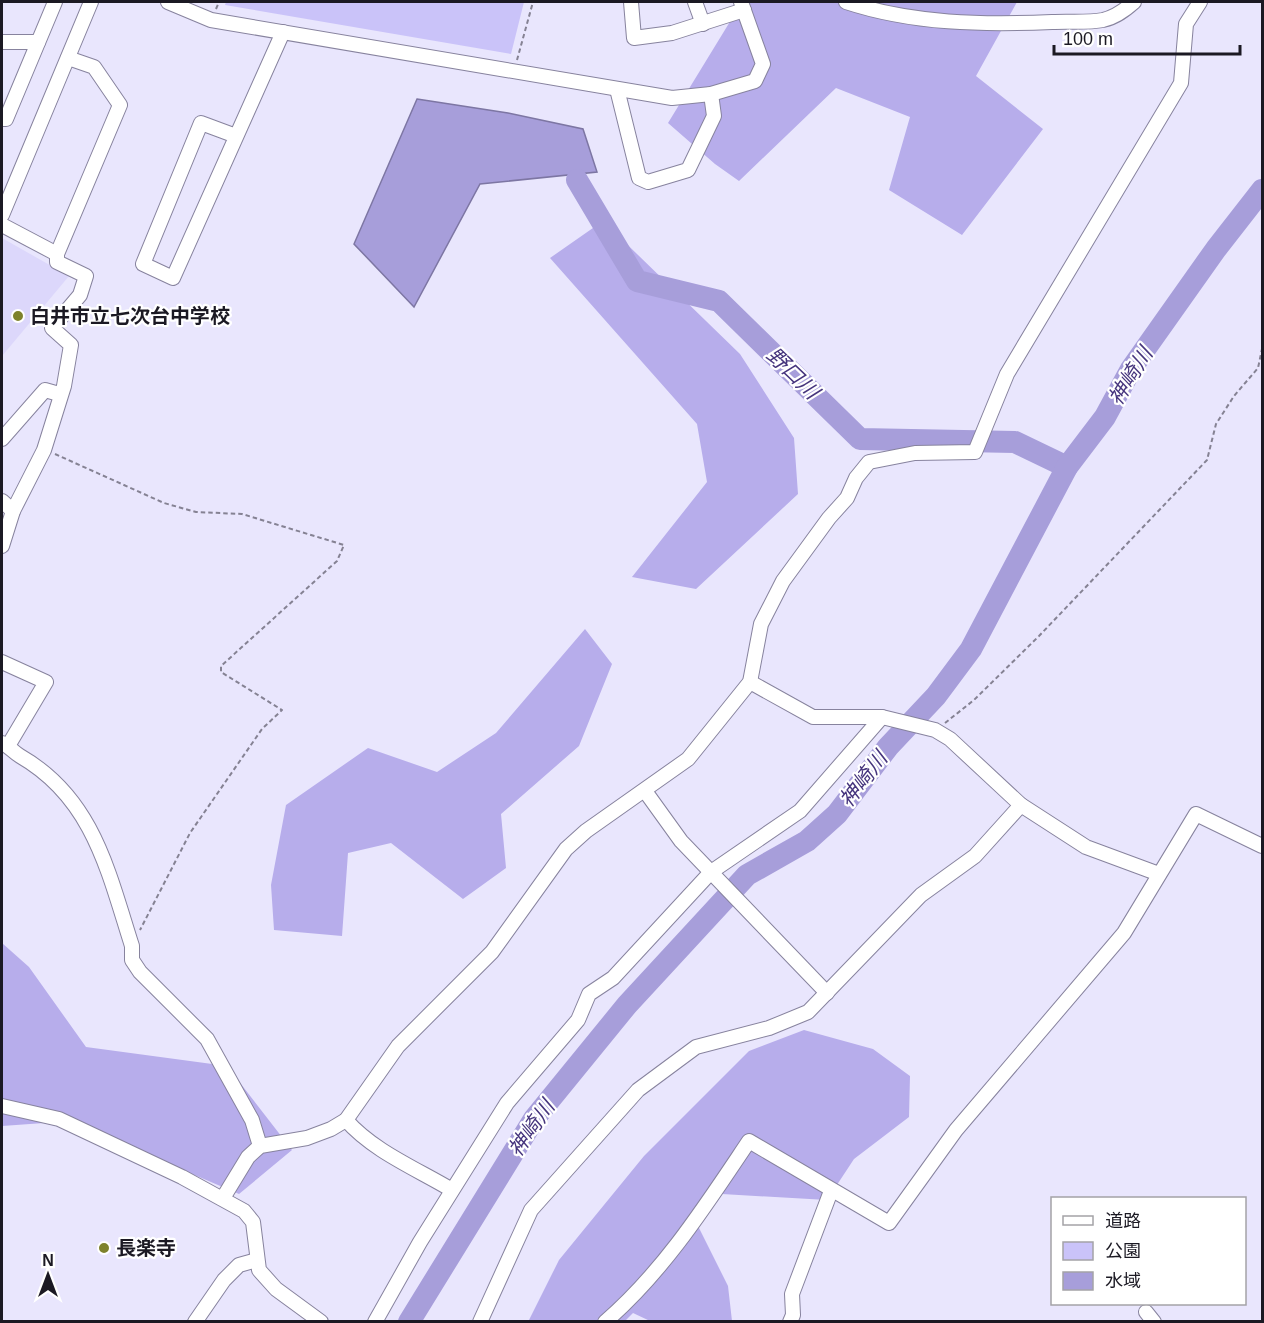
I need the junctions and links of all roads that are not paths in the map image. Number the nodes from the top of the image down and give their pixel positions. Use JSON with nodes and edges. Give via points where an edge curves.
{"nodes":[{"id":1,"x":56,"y":2,"type":"edge"},
{"id":2,"x":91,"y":2,"type":"edge"},
{"id":3,"x":168,"y":2,"type":"edge"},
{"id":4,"x":631,"y":2,"type":"edge"},
{"id":5,"x":695,"y":2,"type":"edge"},
{"id":6,"x":846,"y":2,"type":"edge"},
{"id":7,"x":1134,"y":2,"type":"edge"},
{"id":8,"x":1200,"y":2,"type":"edge"},
{"id":9,"x":742,"y":6,"type":"edge"},
{"id":10,"x":703,"y":24,"type":"junction"},
{"id":11,"x":283,"y":32,"type":"junction"},
{"id":12,"x":2,"y":42,"type":"edge"},
{"id":13,"x":38,"y":42,"type":"junction"},
{"id":14,"x":68,"y":58,"type":"junction"},
{"id":15,"x":617,"y":89,"type":"junction"},
{"id":16,"x":711,"y":94,"type":"junction"},
{"id":17,"x":3,"y":123,"type":"edge"},
{"id":18,"x":236,"y":136,"type":"junction"},
{"id":19,"x":2,"y":215,"type":"edge"},
{"id":20,"x":2,"y":225,"type":"edge"},
{"id":21,"x":57,"y":254,"type":"junction"},
{"id":22,"x":60,"y":394,"type":"junction"},
{"id":23,"x":2,"y":439,"type":"edge"},
{"id":24,"x":2,"y":501,"type":"edge"},
{"id":25,"x":13,"y":511,"type":"junction"},
{"id":26,"x":2,"y":546,"type":"edge"},
{"id":27,"x":2,"y":662,"type":"edge"},
{"id":28,"x":750,"y":682,"type":"junction"},
{"id":29,"x":882,"y":717,"type":"junction"},
{"id":30,"x":5,"y":744,"type":"edge"},
{"id":31,"x":645,"y":790,"type":"junction"},
{"id":32,"x":1021,"y":805,"type":"junction"},
{"id":33,"x":1263,"y":846,"type":"edge"},
{"id":34,"x":711,"y":872,"type":"junction"},
{"id":35,"x":1159,"y":874,"type":"junction"},
{"id":36,"x":827,"y":993,"type":"junction"},
{"id":37,"x":2,"y":1107,"type":"edge"},
{"id":38,"x":346,"y":1120,"type":"junction"},
{"id":39,"x":260,"y":1146,"type":"junction"},
{"id":40,"x":452,"y":1190,"type":"junction"},
{"id":41,"x":831,"y":1191,"type":"junction"},
{"id":42,"x":223,"y":1198,"type":"junction"},
{"id":43,"x":257,"y":1260,"type":"junction"},
{"id":44,"x":195,"y":1322,"type":"edge"},
{"id":45,"x":321,"y":1322,"type":"edge"},
{"id":46,"x":375,"y":1322,"type":"edge"},
{"id":47,"x":480,"y":1322,"type":"edge"},
{"id":48,"x":605,"y":1322,"type":"edge"},
{"id":49,"x":790,"y":1322,"type":"edge"}],
"edges":[{"from":1,"to":13,"type":"street"},
{"from":2,"to":14,"type":"street"},
{"from":3,"to":11,"type":"street","via":[[211,20]]},
{"from":4,"to":10,"type":"street","via":[[634,38]]},
{"from":5,"to":10,"type":"street"},
{"from":6,"to":7,"type":"street","via":[[957,23],[1017,24],[1102,20],[1122,13]]},
{"from":8,"to":28,"type":"street","via":[[1186,24],[1181,83],[1007,374],[975,452],[915,453],[869,462],[847,498],[783,581],[761,624]]},
{"from":9,"to":10,"type":"street"},
{"from":9,"to":16,"type":"street","via":[[764,64],[755,81]]},
{"from":11,"to":15,"type":"street"},
{"from":11,"to":18,"type":"street"},
{"from":12,"to":13,"type":"street"},
{"from":13,"to":17,"type":"street"},
{"from":14,"to":19,"type":"street"},
{"from":14,"to":21,"type":"street","via":[[94,67],[120,105]]},
{"from":15,"to":16,"type":"street","via":[[672,98]]},
{"from":15,"to":16,"type":"street","via":[[639,178],[648,182],[688,170],[714,116]]},
{"from":18,"to":18,"type":"street","via":[[201,123],[143,264],[173,278]]},
{"from":20,"to":21,"type":"street"},
{"from":21,"to":22,"type":"street","via":[[57,262],[86,276],[80,295],[52,328],[71,345]]},
{"from":22,"to":23,"type":"street","via":[[45,390]]},
{"from":22,"to":25,"type":"street","via":[[44,450]]},
{"from":24,"to":25,"type":"street"},
{"from":25,"to":26,"type":"street"},
{"from":27,"to":30,"type":"street","via":[[46,682]]},
{"from":28,"to":29,"type":"street","via":[[813,717]]},
{"from":28,"to":31,"type":"street","via":[[688,759]]},
{"from":29,"to":32,"type":"street","via":[[935,730],[950,738]]},
{"from":29,"to":34,"type":"street","via":[[800,811]]},
{"from":30,"to":39,"type":"street","via":[[71,797],[91,827],[132,946],[132,960],[207,1039],[252,1120]]},
{"from":31,"to":34,"type":"street","via":[[681,841]]},
{"from":31,"to":38,"type":"street","via":[[566,849],[492,952],[398,1046]]},
{"from":32,"to":35,"type":"street","via":[[1086,847]]},
{"from":32,"to":36,"type":"street","via":[[975,856],[921,895]]},
{"from":33,"to":35,"type":"street","via":[[1196,813]]},
{"from":34,"to":36,"type":"street"},
{"from":34,"to":40,"type":"street","via":[[614,978],[589,994],[578,1020],[507,1102]]},
{"from":35,"to":41,"type":"street","via":[[1124,933],[956,1130],[889,1223]]},
{"from":36,"to":47,"type":"street","via":[[808,1012],[769,1028],[696,1047],[638,1090],[531,1210]]},
{"from":37,"to":42,"type":"street","via":[[59,1119]]},
{"from":38,"to":39,"type":"street","via":[[307,1138]]},
{"from":38,"to":40,"type":"street","via":[[374,1144]]},
{"from":39,"to":42,"type":"street","via":[[248,1157]]},
{"from":40,"to":46,"type":"street"},
{"from":41,"to":48,"type":"street","via":[[749,1141],[697,1218],[634,1297]]},
{"from":41,"to":49,"type":"street","via":[[792,1293]]},
{"from":42,"to":43,"type":"street","via":[[253,1222]]},
{"from":43,"to":44,"type":"street","via":[[239,1264]]},
{"from":43,"to":45,"type":"street","via":[[267,1280]]}]}
